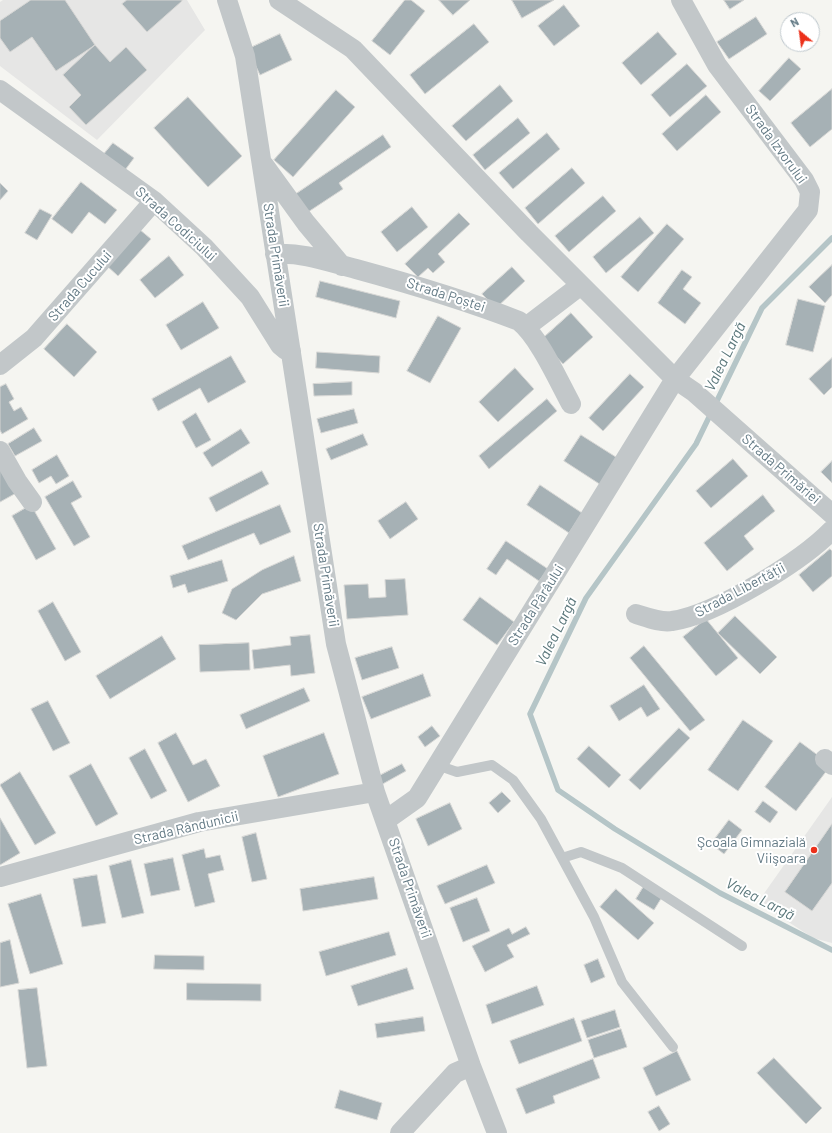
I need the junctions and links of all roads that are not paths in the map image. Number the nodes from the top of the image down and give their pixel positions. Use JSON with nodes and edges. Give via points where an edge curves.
{"nodes":[{"id":1,"x":227,"y":0,"type":"edge"},
{"id":2,"x":279,"y":0,"type":"edge"},
{"id":3,"x":680,"y":0,"type":"edge"},
{"id":4,"x":0,"y":90,"type":"edge"},
{"id":5,"x":261,"y":162,"type":"junction"},
{"id":6,"x":154,"y":201,"type":"junction"},
{"id":7,"x":276,"y":254,"type":"junction"},
{"id":8,"x":342,"y":266,"type":"junction"},
{"id":9,"x":581,"y":285,"type":"junction"},
{"id":10,"x":526,"y":327,"type":"junction"},
{"id":11,"x":291,"y":351,"type":"junction"},
{"id":12,"x":0,"y":365,"type":"edge"},
{"id":13,"x":675,"y":379,"type":"junction"},
{"id":14,"x":571,"y":404,"type":"dead end"},
{"id":15,"x":0,"y":451,"type":"edge"},
{"id":16,"x":32,"y":502,"type":"dead end"},
{"id":17,"x":832,"y":514,"type":"edge"},
{"id":18,"x":832,"y":530,"type":"edge"},
{"id":19,"x":636,"y":614,"type":"dead end"},
{"id":20,"x":437,"y":765,"type":"junction"},
{"id":21,"x":375,"y":792,"type":"junction"},
{"id":22,"x":386,"y":820,"type":"junction"},
{"id":23,"x":562,"y":858,"type":"junction"},
{"id":24,"x":0,"y":876,"type":"edge"},
{"id":25,"x":742,"y":946,"type":"dead end"},
{"id":26,"x":673,"y":1047,"type":"dead end"},
{"id":27,"x":471,"y":1066,"type":"junction"},
{"id":28,"x":400,"y":1133,"type":"edge"},
{"id":29,"x":497,"y":1133,"type":"edge"}],
"edges":[{"from":1,"to":5,"type":"street","name":"Strada Primăverii","via":[[245,56]]},
{"from":2,"to":9,"type":"street","name":"Strada Primăriei","via":[[353,49]]},
{"from":3,"to":13,"type":"street","name":"Strada Izvorului","via":[[717,65],[804,180],[810,192],[808,210]]},
{"from":4,"to":6,"type":"street","name":"Strada Codiciului"},
{"from":5,"to":7,"type":"street","name":"Strada Primăverii"},
{"from":5,"to":8,"type":"street"},
{"from":6,"to":11,"type":"street","name":"Strada Codiciului","via":[[209,252],[250,297],[280,345]]},
{"from":6,"to":12,"type":"street","name":"Strada Cucului","via":[[34,338]]},
{"from":7,"to":8,"type":"street","name":"Strada Poștei","via":[[298,254]]},
{"from":7,"to":11,"type":"street","name":"Strada Primăverii"},
{"from":8,"to":10,"type":"street","name":"Strada Poștei","via":[[483,307],[519,320]]},
{"from":9,"to":10,"type":"street"},
{"from":9,"to":13,"type":"street","name":"Strada Primăriei"},
{"from":10,"to":14,"type":"street","name":"Strada Poștei"},
{"from":11,"to":21,"type":"street","name":"Strada Primăverii","via":[[336,644]]},
{"from":13,"to":17,"type":"street","name":"Strada Primăriei","via":[[694,392]]},
{"from":13,"to":20,"type":"street","name":"Strada Pârâului"},
{"from":15,"to":16,"type":"street"},
{"from":18,"to":19,"type":"street","name":"Strada Libertății","via":[[811,550],[790,564],[695,616],[670,622]]},
{"from":20,"to":22,"type":"street","name":"Strada Pârâului","via":[[417,798]]},
{"from":20,"to":23,"type":"lane","via":[[457,772],[492,764],[500,769],[513,780],[533,808]]},
{"from":21,"to":22,"type":"street","name":"Strada Primăverii"},
{"from":21,"to":24,"type":"street","name":"Strada Rândunicii","via":[[199,822]]},
{"from":22,"to":27,"type":"street","name":"Strada Primăverii"},
{"from":23,"to":25,"type":"lane","via":[[581,852],[616,866]]},
{"from":23,"to":26,"type":"lane","via":[[594,917],[622,982]]},
{"from":27,"to":28,"type":"street","via":[[455,1073]]},
{"from":27,"to":29,"type":"street","name":"Strada Primăverii"}]}
